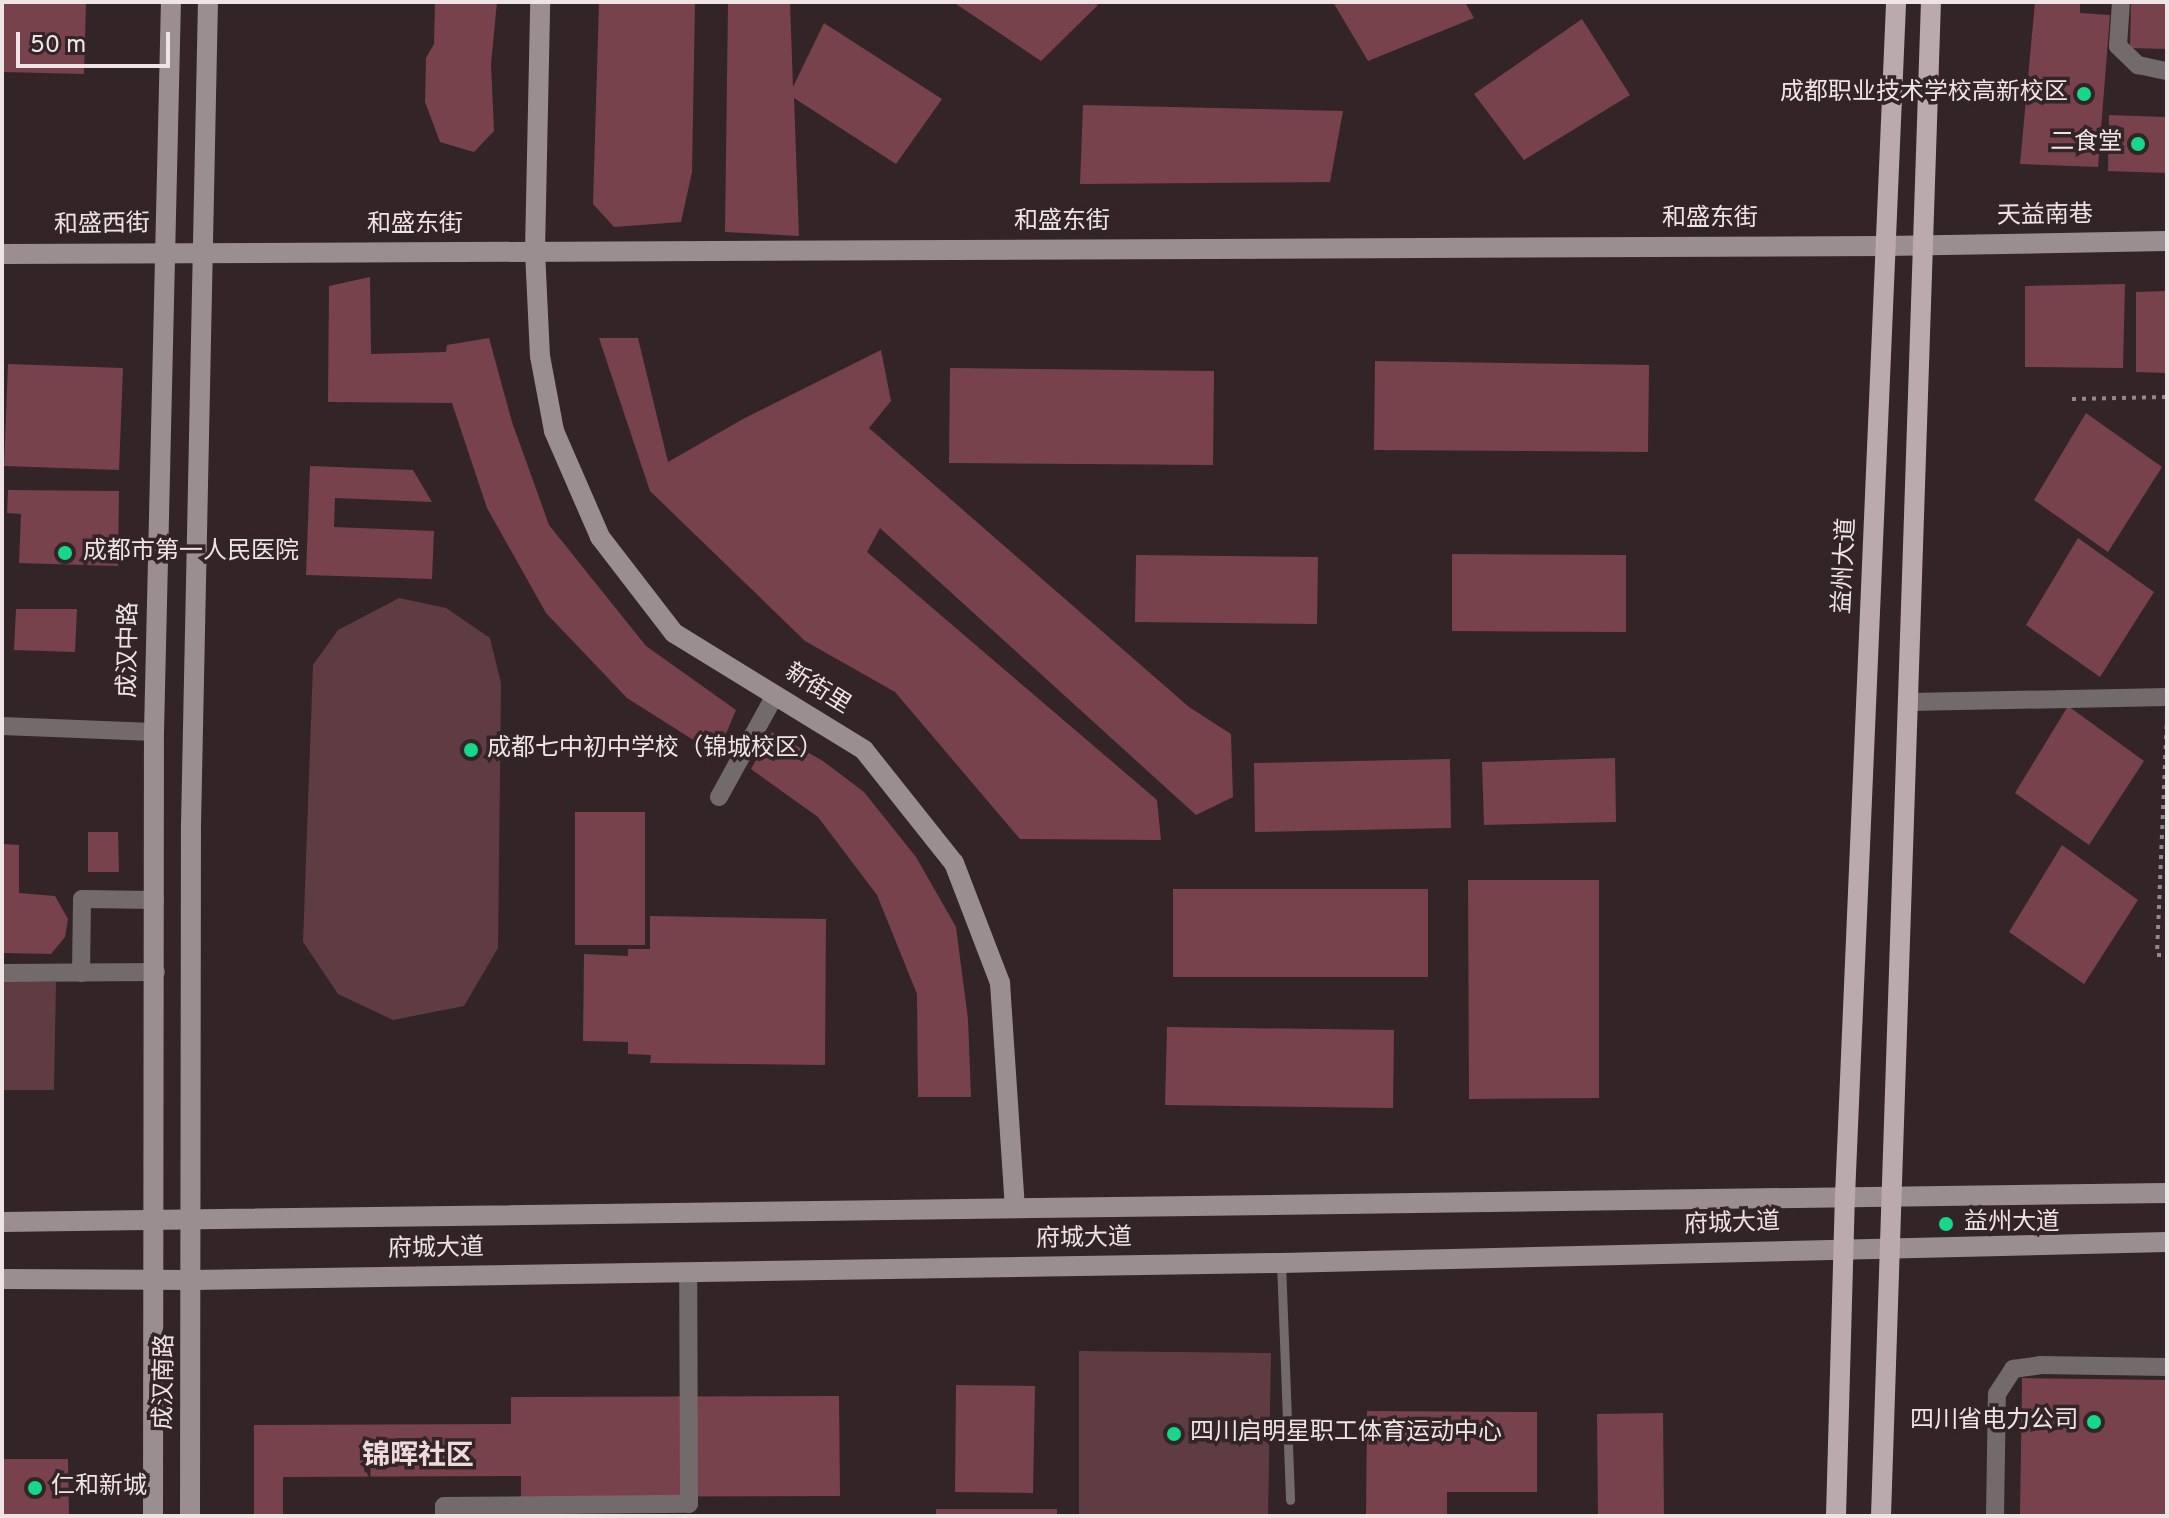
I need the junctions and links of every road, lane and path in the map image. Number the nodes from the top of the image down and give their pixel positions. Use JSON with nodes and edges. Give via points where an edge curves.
{"nodes":[{"id":1,"x":171,"y":2,"type":"edge"},
{"id":2,"x":208,"y":2,"type":"edge"},
{"id":3,"x":540,"y":2,"type":"edge"},
{"id":4,"x":1896,"y":2,"type":"edge"},
{"id":5,"x":1931,"y":2,"type":"edge"},
{"id":6,"x":2121,"y":2,"type":"edge"},
{"id":7,"x":2167,"y":71,"type":"edge"},
{"id":8,"x":2167,"y":241,"type":"edge"},
{"id":9,"x":1923,"y":245,"type":"junction"},
{"id":10,"x":1886,"y":246,"type":"junction"},
{"id":11,"x":165,"y":251,"type":"junction"},
{"id":12,"x":535,"y":251,"type":"junction"},
{"id":13,"x":202,"y":253,"type":"junction"},
{"id":14,"x":2,"y":254,"type":"edge"},
{"id":15,"x":2167,"y":397,"type":"edge"},
{"id":16,"x":2072,"y":399,"type":"dead end"},
{"id":17,"x":775,"y":695,"type":"junction"},
{"id":18,"x":2167,"y":697,"type":"edge"},
{"id":19,"x":1910,"y":702,"type":"junction"},
{"id":20,"x":2167,"y":713,"type":"edge"},
{"id":21,"x":2,"y":726,"type":"edge"},
{"id":22,"x":154,"y":732,"type":"junction"},
{"id":23,"x":719,"y":797,"type":"dead end"},
{"id":24,"x":155,"y":900,"type":"junction"},
{"id":25,"x":2167,"y":955,"type":"edge"},
{"id":26,"x":156,"y":972,"type":"junction"},
{"id":27,"x":2,"y":973,"type":"edge"},
{"id":28,"x":81,"y":973,"type":"junction"},
{"id":29,"x":2167,"y":1193,"type":"edge"},
{"id":30,"x":1845,"y":1196,"type":"junction"},
{"id":31,"x":1891,"y":1196,"type":"junction"},
{"id":32,"x":1015,"y":1208,"type":"junction"},
{"id":33,"x":155,"y":1221,"type":"junction"},
{"id":34,"x":193,"y":1221,"type":"junction"},
{"id":35,"x":2,"y":1222,"type":"edge"},
{"id":36,"x":2167,"y":1242,"type":"edge"},
{"id":37,"x":1891,"y":1247,"type":"junction"},
{"id":38,"x":1844,"y":1248,"type":"junction"},
{"id":39,"x":154,"y":1251,"type":"joint"},
{"id":40,"x":1281,"y":1263,"type":"junction"},
{"id":41,"x":688,"y":1273,"type":"junction"},
{"id":42,"x":2,"y":1279,"type":"edge"},
{"id":43,"x":156,"y":1279,"type":"junction"},
{"id":44,"x":193,"y":1280,"type":"junction"},
{"id":45,"x":2167,"y":1367,"type":"edge"},
{"id":46,"x":1290,"y":1500,"type":"dead end"},
{"id":47,"x":153,"y":1516,"type":"edge"},
{"id":48,"x":190,"y":1516,"type":"edge"},
{"id":49,"x":444,"y":1516,"type":"edge"},
{"id":50,"x":1836,"y":1516,"type":"edge"},
{"id":51,"x":1881,"y":1516,"type":"edge"},
{"id":52,"x":1995,"y":1516,"type":"edge"}],
"edges":[{"from":1,"to":11,"type":"main road","name":"成汉中路"},
{"from":2,"to":13,"type":"main road"},
{"from":3,"to":12,"type":"main road","name":"新街里"},
{"from":4,"to":10,"type":"main road","name":"益州大道"},
{"from":5,"to":9,"type":"main road"},
{"from":6,"to":7,"type":"street","via":[[2118,46],[2138,65]]},
{"from":8,"to":9,"type":"main road","name":"天益南巷"},
{"from":9,"to":10,"type":"main road","name":"和盛东街"},
{"from":9,"to":19,"type":"main road"},
{"from":10,"to":12,"type":"main road","name":"和盛东街"},
{"from":10,"to":30,"type":"main road","name":"益州大道"},
{"from":11,"to":13,"type":"main road","name":"和盛西街"},
{"from":11,"to":14,"type":"main road","name":"和盛西街"},
{"from":11,"to":22,"type":"main road","name":"成汉中路"},
{"from":12,"to":13,"type":"main road","name":"和盛东街"},
{"from":12,"to":17,"type":"main road","name":"新街里","via":[[540,356],[554,431],[600,537],[674,633]]},
{"from":13,"to":34,"type":"main road","via":[[191,825]]},
{"from":15,"to":16,"type":"path"},
{"from":17,"to":23,"type":"street"},
{"from":17,"to":32,"type":"main road","name":"新街里","via":[[864,750],[954,863],[1000,983]]},
{"from":18,"to":19,"type":"street"},
{"from":19,"to":31,"type":"main road"},
{"from":20,"to":25,"type":"path","via":[[2157,955]]},
{"from":21,"to":22,"type":"street"},
{"from":22,"to":24,"type":"main road","name":"成汉中路"},
{"from":24,"to":26,"type":"main road","name":"成汉中路"},
{"from":24,"to":28,"type":"street","via":[[82,899]]},
{"from":26,"to":28,"type":"street"},
{"from":26,"to":33,"type":"main road","name":"成汉中路"},
{"from":27,"to":28,"type":"street"},
{"from":29,"to":31,"type":"main road","name":"府城大道"},
{"from":30,"to":31,"type":"main road","name":"府城大道"},
{"from":30,"to":32,"type":"main road","name":"府城大道"},
{"from":30,"to":38,"type":"main road","name":"益州大道"},
{"from":31,"to":37,"type":"main road"},
{"from":32,"to":34,"type":"main road","name":"府城大道"},
{"from":33,"to":34,"type":"main road","name":"府城大道"},
{"from":33,"to":35,"type":"main road","name":"府城大道"},
{"from":33,"to":39,"type":"main road","name":"成汉中路"},
{"from":34,"to":44,"type":"main road","name":"成汉南路"},
{"from":36,"to":37,"type":"main road","name":"府城大道"},
{"from":37,"to":38,"type":"main road","name":"府城大道"},
{"from":37,"to":51,"type":"main road"},
{"from":38,"to":40,"type":"main road","name":"府城大道"},
{"from":38,"to":50,"type":"main road","name":"益州大道"},
{"from":39,"to":43,"type":"main road","name":"成汉南路"},
{"from":40,"to":41,"type":"main road","name":"府城大道"},
{"from":40,"to":46,"type":"lane"},
{"from":41,"to":44,"type":"main road","name":"府城大道"},
{"from":41,"to":49,"type":"street","via":[[689,1504],[444,1506]]},
{"from":42,"to":43,"type":"main road","name":"府城大道"},
{"from":43,"to":44,"type":"main road","name":"府城大道"},
{"from":43,"to":47,"type":"main road","name":"成汉南路"},
{"from":44,"to":48,"type":"main road","name":"成汉南路"},
{"from":45,"to":52,"type":"street","via":[[2013,1369],[1997,1394]]}]}
